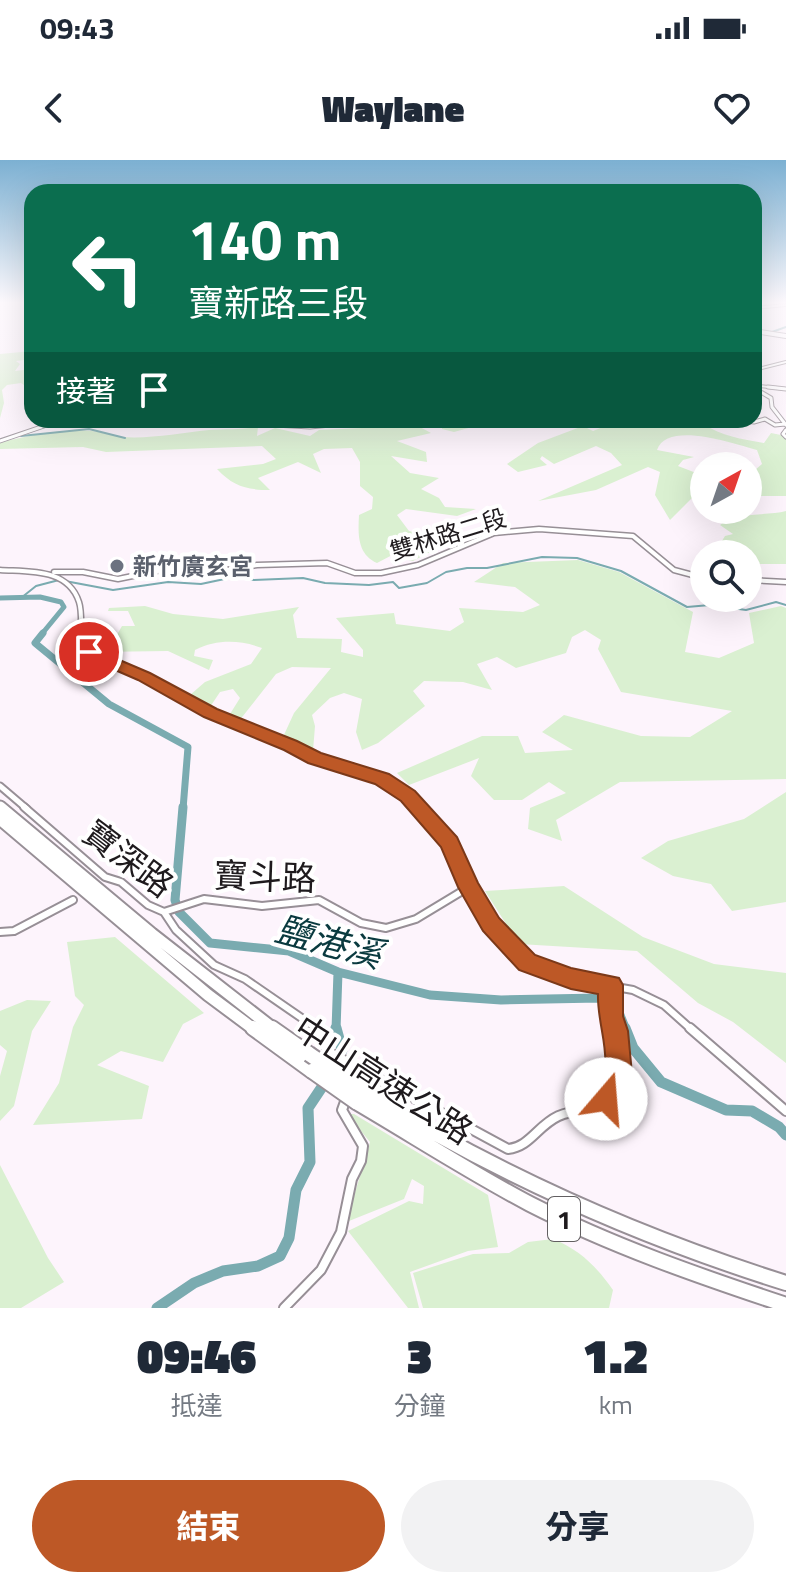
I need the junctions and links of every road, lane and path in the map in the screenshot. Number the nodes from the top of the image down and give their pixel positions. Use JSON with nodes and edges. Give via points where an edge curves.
{"nodes":[{"id":1,"x":786,"y":362,"type":"edge"},
{"id":2,"x":762,"y":368,"type":"edge"},
{"id":3,"x":762,"y":387,"type":"edge"},
{"id":4,"x":786,"y":389,"type":"edge"},
{"id":5,"x":762,"y":392,"type":"edge"},
{"id":6,"x":762,"y":420,"type":"edge"},
{"id":7,"x":786,"y":424,"type":"edge"},
{"id":8,"x":38,"y":428,"type":"edge"},
{"id":9,"x":786,"y":437,"type":"edge"},
{"id":10,"x":0,"y":441,"type":"edge"},
{"id":11,"x":0,"y":570,"type":"edge"},
{"id":12,"x":49,"y":573,"type":"junction"},
{"id":13,"x":690,"y":574,"type":"edge"},
{"id":14,"x":762,"y":581,"type":"edge"},
{"id":15,"x":786,"y":582,"type":"edge"},
{"id":16,"x":0,"y":786,"type":"edge"},
{"id":17,"x":0,"y":807,"type":"edge"},
{"id":18,"x":0,"y":819,"type":"edge"},
{"id":19,"x":469,"y":887,"type":"junction"},
{"id":20,"x":73,"y":900,"type":"dead end"},
{"id":21,"x":164,"y":912,"type":"junction"},
{"id":22,"x":0,"y":932,"type":"edge"},
{"id":23,"x":610,"y":985,"type":"junction"},
{"id":24,"x":361,"y":1071,"type":"junction"},
{"id":25,"x":360,"y":1097,"type":"junction"},
{"id":26,"x":786,"y":1111,"type":"edge"},
{"id":27,"x":786,"y":1283,"type":"edge"},
{"id":28,"x":786,"y":1305,"type":"edge"},
{"id":29,"x":284,"y":1308,"type":"edge"}],
"edges":[{"from":1,"to":2,"type":"street"},
{"from":3,"to":4,"type":"street"},
{"from":5,"to":7,"type":"street"},
{"from":6,"to":7,"type":"street"},
{"from":7,"to":9,"type":"street"},
{"from":8,"to":10,"type":"street"},
{"from":11,"to":12,"type":"street","name":"雙林路二段"},
{"from":12,"to":13,"type":"street","name":"雙林路二段","via":[[118,579],[167,569],[209,573],[327,563],[367,574],[413,566],[497,532],[539,529],[633,536],[674,570]]},
{"from":12,"to":19,"type":"street","via":[[60,577],[79,601],[82,642],[89,652],[210,713],[394,786],[450,843]]},
{"from":14,"to":15,"type":"street"},
{"from":16,"to":21,"type":"street","name":"寶深路","via":[[105,877],[119,880],[150,908]]},
{"from":17,"to":25,"type":"highway","name":"中山高速公路","number":"1","bridge":true,"via":[[114,906]]},
{"from":18,"to":25,"type":"highway","name":"中山高速公路","number":"1","bridge":true,"via":[[197,986],[312,1071]]},
{"from":19,"to":21,"type":"street","name":"寶斗路","via":[[416,919],[386,928],[361,923],[319,900],[262,906],[204,899]]},
{"from":19,"to":23,"type":"street","via":[[491,924],[527,962],[571,979]]},
{"from":20,"to":22,"type":"street","via":[[14,931]]},
{"from":21,"to":24,"type":"street","name":"寶深路","via":[[214,965],[245,979],[319,1030],[328,1050]]},
{"from":23,"to":24,"type":"street","name":"寶深路","via":[[619,1074],[599,1109],[564,1111],[512,1150]]},
{"from":23,"to":26,"type":"street","via":[[671,1010]]},
{"from":24,"to":29,"type":"street","via":[[342,1107],[363,1148],[341,1232],[321,1270]]},
{"from":25,"to":27,"type":"highway","name":"中山高速公路","number":"1","via":[[533,1188],[708,1260]]},
{"from":25,"to":28,"type":"highway","name":"中山高速公路","number":"1","via":[[530,1203],[615,1244]]}]}
